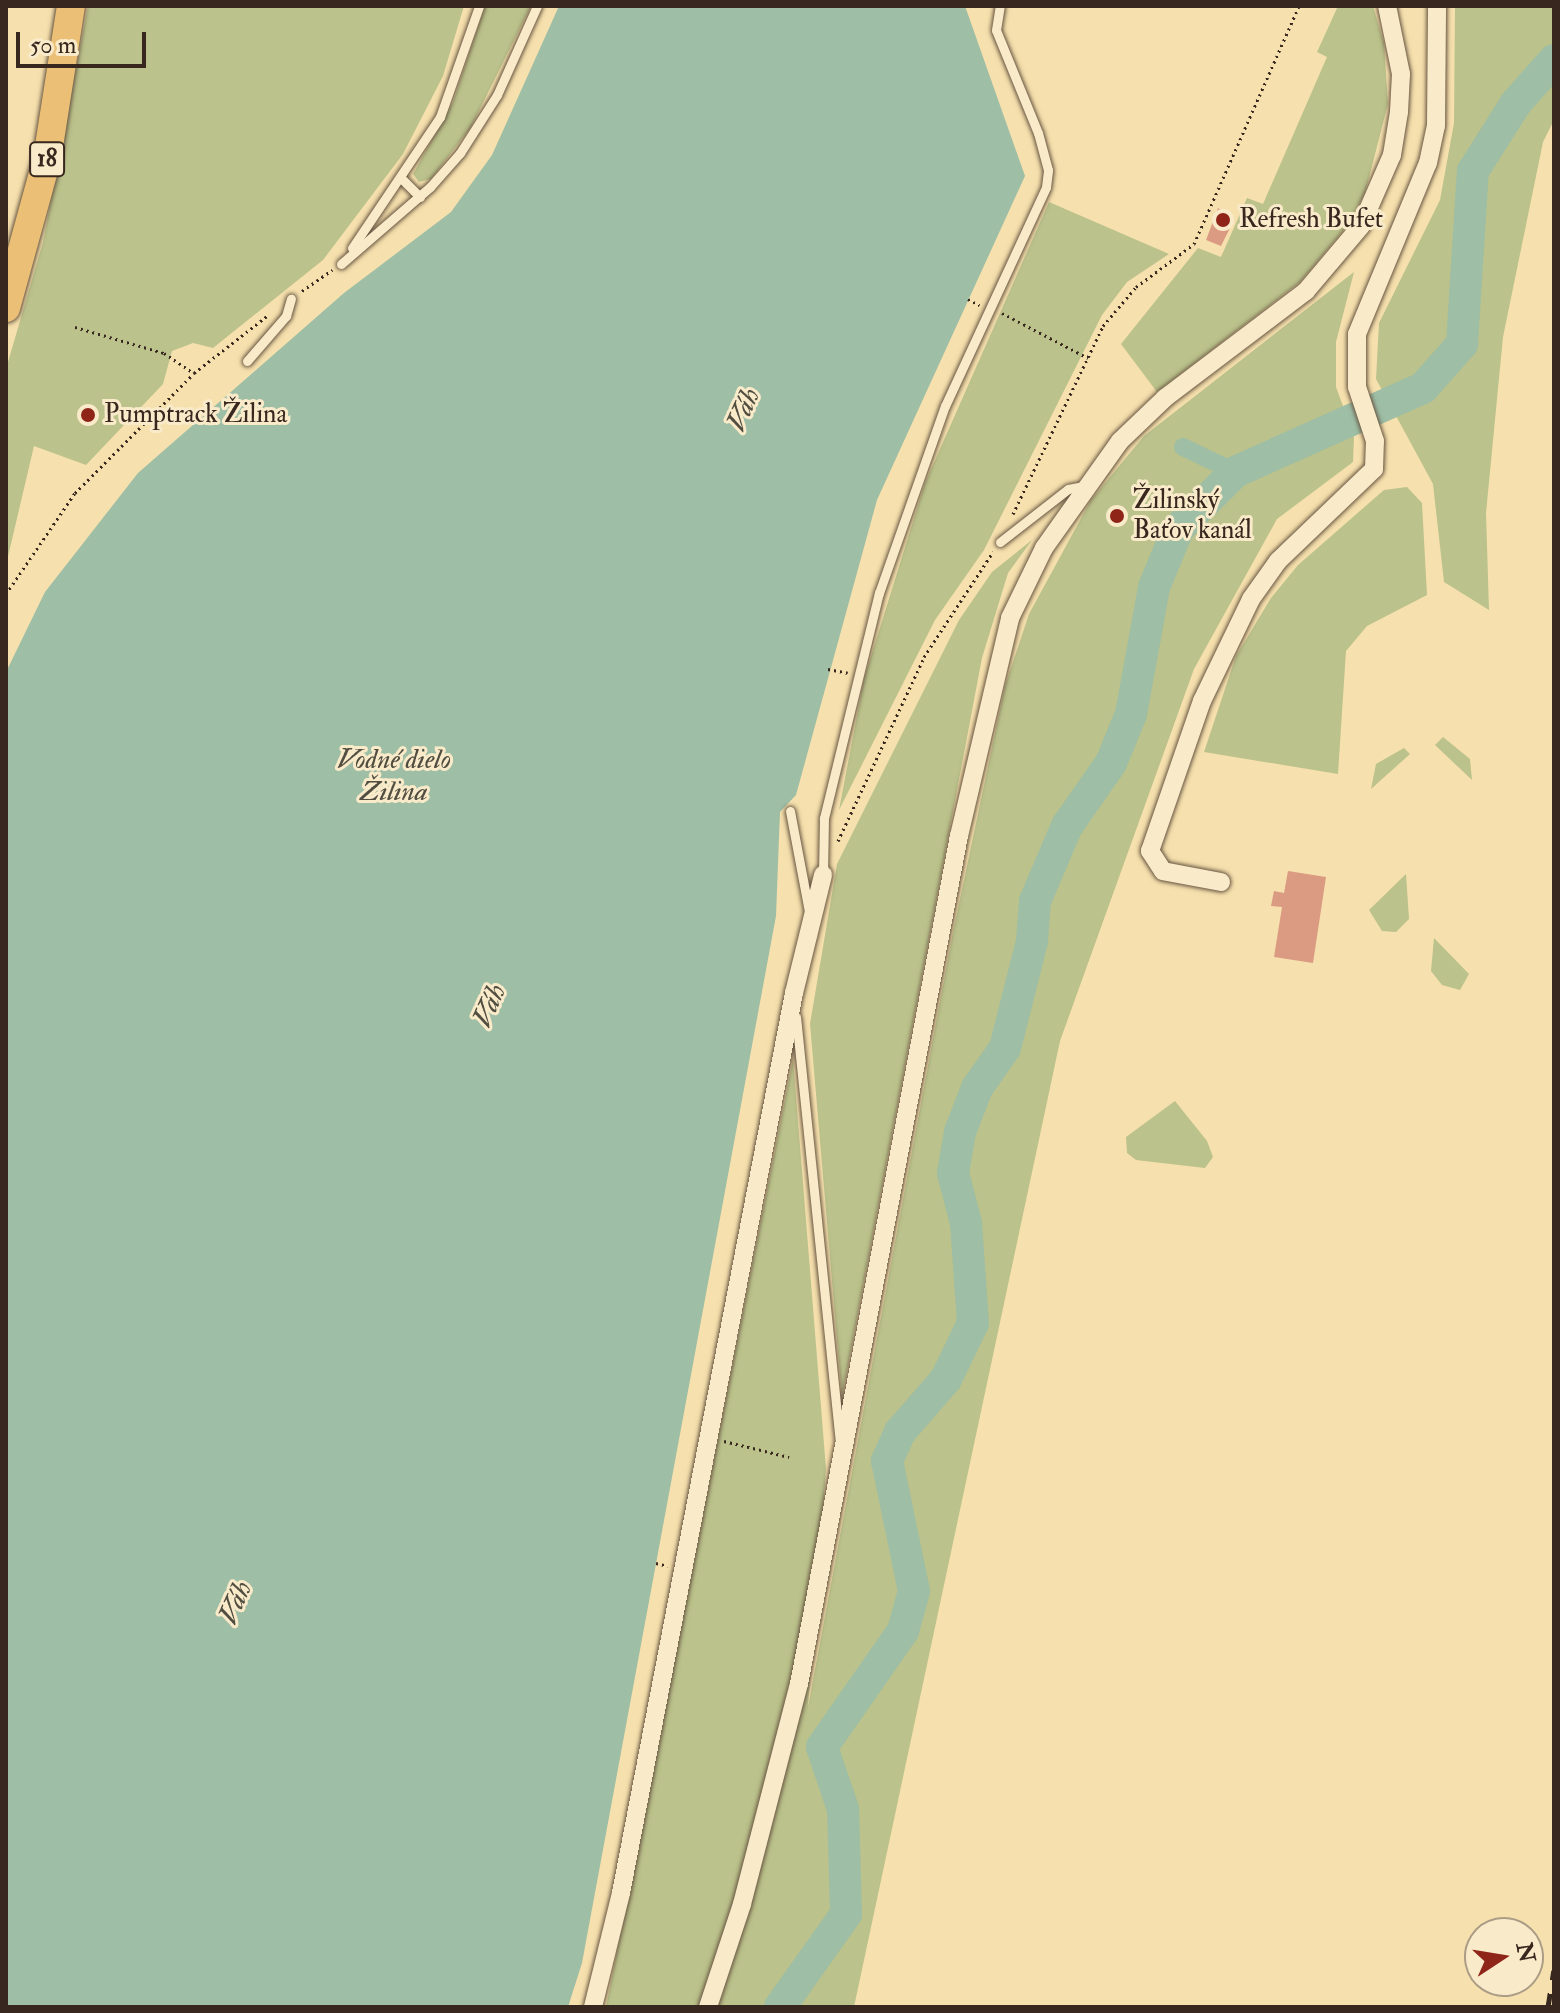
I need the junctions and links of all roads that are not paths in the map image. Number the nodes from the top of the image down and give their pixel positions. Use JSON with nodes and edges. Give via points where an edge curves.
{"nodes":[{"id":1,"x":71,"y":6,"type":"edge"},
{"id":2,"x":479,"y":6,"type":"edge"},
{"id":3,"x":537,"y":6,"type":"edge"},
{"id":4,"x":1000,"y":6,"type":"edge"},
{"id":5,"x":1387,"y":6,"type":"edge"},
{"id":6,"x":1437,"y":6,"type":"edge"},
{"id":7,"x":403,"y":180,"type":"junction"},
{"id":8,"x":420,"y":197,"type":"junction"},
{"id":9,"x":291,"y":299,"type":"road end"},
{"id":10,"x":6,"y":308,"type":"edge"},
{"id":11,"x":247,"y":361,"type":"dead end"},
{"id":12,"x":1084,"y":486,"type":"junction"},
{"id":13,"x":1000,"y":542,"type":"road end"},
{"id":14,"x":790,"y":811,"type":"dead end"},
{"id":15,"x":823,"y":875,"type":"joint"},
{"id":16,"x":1221,"y":882,"type":"dead end"},
{"id":17,"x":811,"y":919,"type":"junction"},
{"id":18,"x":794,"y":993,"type":"junction"},
{"id":19,"x":842,"y":1455,"type":"junction"},
{"id":20,"x":593,"y":2007,"type":"edge"},
{"id":21,"x":708,"y":2007,"type":"edge"}],
"edges":[{"from":1,"to":10,"type":"main road","number":"18","via":[[47,159]]},
{"from":2,"to":7,"type":"lane","via":[[455,84]]},
{"from":3,"to":8,"type":"lane","via":[[487,114]]},
{"from":4,"to":15,"type":"lane","via":[[998,39],[1048,170],[907,508],[855,674],[824,818]]},
{"from":5,"to":12,"type":"street","via":[[1401,74],[1399,112],[1392,155],[1361,226],[1306,291],[1165,398]]},
{"from":6,"to":16,"type":"street","via":[[1433,138],[1415,201],[1364,305],[1354,360],[1377,456],[1365,483],[1314,524],[1251,599],[1202,701],[1150,851],[1163,871]]},
{"from":7,"to":8,"type":"lane"},
{"from":7,"to":8,"type":"lane","via":[[341,264]]},
{"from":9,"to":11,"type":"lane","via":[[286,316]]},
{"from":12,"to":13,"type":"lane","via":[[1068,489]]},
{"from":12,"to":19,"type":"street","via":[[1026,580],[998,659]]},
{"from":14,"to":17,"type":"lane"},
{"from":15,"to":17,"type":"street"},
{"from":17,"to":18,"type":"street"},
{"from":18,"to":19,"type":"lane","via":[[831,1401]]},
{"from":18,"to":20,"type":"street","via":[[621,1893]]},
{"from":19,"to":21,"type":"street","via":[[772,1796]]}]}
